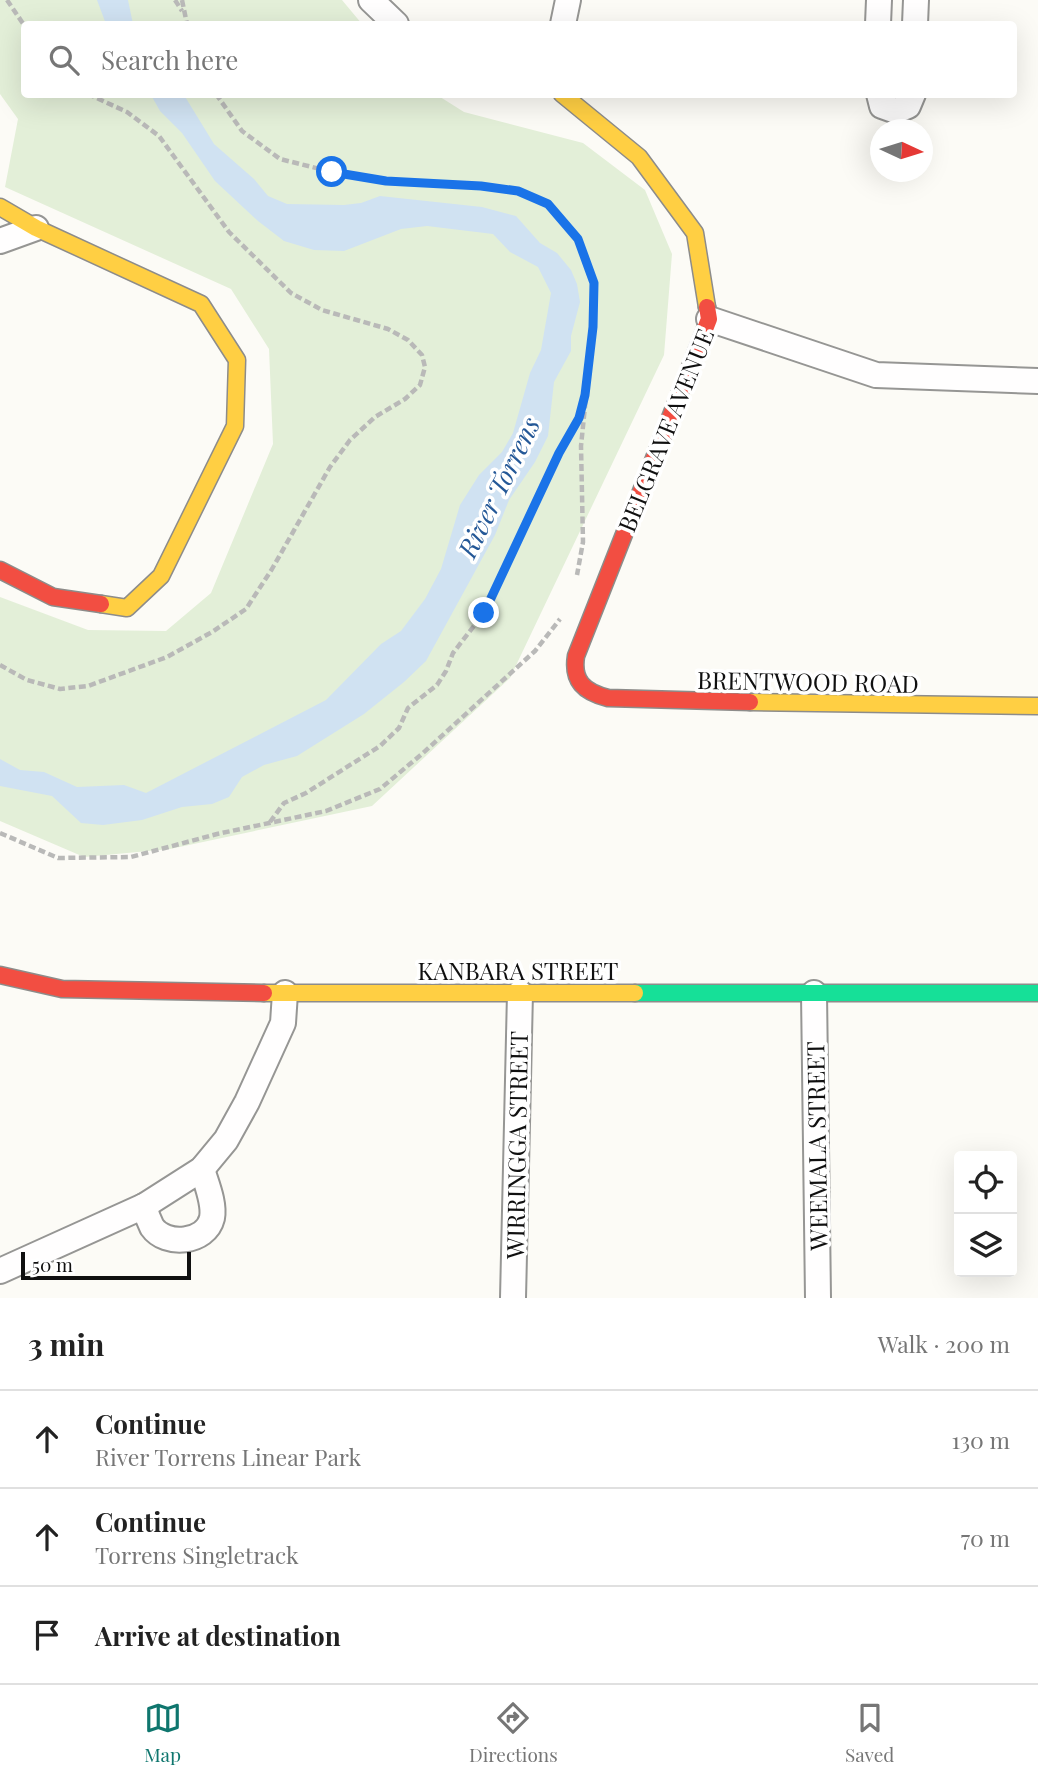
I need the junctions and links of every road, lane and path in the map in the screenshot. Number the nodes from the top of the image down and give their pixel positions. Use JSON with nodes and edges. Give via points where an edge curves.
{"nodes":[{"id":1,"x":7,"y":0,"type":"edge"},
{"id":2,"x":175,"y":0,"type":"edge"},
{"id":3,"x":182,"y":0,"type":"edge"},
{"id":4,"x":371,"y":0,"type":"edge"},
{"id":5,"x":568,"y":0,"type":"edge"},
{"id":6,"x":879,"y":0,"type":"edge"},
{"id":7,"x":916,"y":0,"type":"edge"},
{"id":8,"x":185,"y":16,"type":"junction"},
{"id":9,"x":21,"y":21,"type":"edge"},
{"id":10,"x":186,"y":21,"type":"edge"},
{"id":11,"x":393,"y":21,"type":"edge"},
{"id":12,"x":564,"y":21,"type":"edge"},
{"id":13,"x":878,"y":21,"type":"edge"},
{"id":14,"x":915,"y":21,"type":"edge"},
{"id":15,"x":219,"y":98,"type":"edge"},
{"id":16,"x":567,"y":98,"type":"edge"},
{"id":17,"x":879,"y":98,"type":"edge"},
{"id":18,"x":911,"y":98,"type":"edge"},
{"id":19,"x":0,"y":207,"type":"edge"},
{"id":20,"x":36,"y":228,"type":"junction"},
{"id":21,"x":0,"y":241,"type":"edge"},
{"id":22,"x":709,"y":319,"type":"junction"},
{"id":23,"x":1038,"y":381,"type":"edge"},
{"id":24,"x":585,"y":395,"type":"junction"},
{"id":25,"x":0,"y":570,"type":"edge"},
{"id":26,"x":576,"y":582,"type":"dead end"},
{"id":27,"x":562,"y":615,"type":"dead end"},
{"id":28,"x":580,"y":687,"type":"joint"},
{"id":29,"x":1038,"y":706,"type":"edge"},
{"id":30,"x":270,"y":822,"type":"junction"},
{"id":31,"x":0,"y":833,"type":"edge"},
{"id":32,"x":0,"y":975,"type":"edge"},
{"id":33,"x":285,"y":993,"type":"junction"},
{"id":34,"x":520,"y":993,"type":"junction"},
{"id":35,"x":814,"y":993,"type":"junction"},
{"id":36,"x":1038,"y":993,"type":"edge"},
{"id":37,"x":202,"y":1169,"type":"junction"},
{"id":38,"x":144,"y":1206,"type":"junction"},
{"id":39,"x":0,"y":1271,"type":"edge"},
{"id":40,"x":513,"y":1298,"type":"edge"},
{"id":41,"x":818,"y":1298,"type":"edge"}],
"edges":[{"from":1,"to":9,"type":"path"},
{"from":2,"to":8,"type":"path"},
{"from":3,"to":8,"type":"path"},
{"from":4,"to":11,"type":"street"},
{"from":5,"to":12,"type":"street"},
{"from":6,"to":13,"type":"street"},
{"from":7,"to":14,"type":"street"},
{"from":8,"to":10,"type":"path"},
{"from":15,"to":24,"type":"path","via":[[242,131],[280,159],[386,181],[518,191],[548,204],[578,239],[594,283]]},
{"from":16,"to":22,"type":"street","name":"BELGRAVE AVENUE","via":[[639,157],[695,233]]},
{"from":17,"to":18,"type":"street","via":[[881,106],[896,111],[908,107]]},
{"from":19,"to":20,"type":"street"},
{"from":20,"to":21,"type":"street"},
{"from":20,"to":25,"type":"street","via":[[201,304],[237,360],[235,426],[161,576],[127,608],[53,597]]},
{"from":22,"to":23,"type":"street","via":[[876,376]]},
{"from":22,"to":28,"type":"street","name":"BELGRAVE AVENUE","via":[[576,656]]},
{"from":24,"to":26,"type":"path","via":[[583,542]]},
{"from":24,"to":30,"type":"path","via":[[579,418],[484,613],[453,653],[437,685],[408,708],[399,728],[380,746],[284,803]]},
{"from":27,"to":30,"type":"path","via":[[535,651],[380,789],[326,811]]},
{"from":28,"to":29,"type":"street","name":"BRENTWOOD ROAD","via":[[595,696],[655,701]]},
{"from":30,"to":31,"type":"path","via":[[131,857],[58,858]]},
{"from":32,"to":33,"type":"street","name":"KANBARA STREET","via":[[62,989]]},
{"from":33,"to":34,"type":"street","name":"KANBARA STREET"},
{"from":33,"to":37,"type":"street","via":[[283,1023],[247,1102],[226,1140]]},
{"from":34,"to":35,"type":"street","name":"KANBARA STREET"},
{"from":34,"to":40,"type":"street","name":"WIRRINGGA STREET"},
{"from":35,"to":36,"type":"street","name":"KANBARA STREET"},
{"from":35,"to":41,"type":"street","name":"WEEMALA STREET"},
{"from":37,"to":38,"type":"street"},
{"from":37,"to":38,"type":"street","via":[[212,1219],[203,1233],[170,1239],[153,1229]]},
{"from":38,"to":39,"type":"street"}]}
